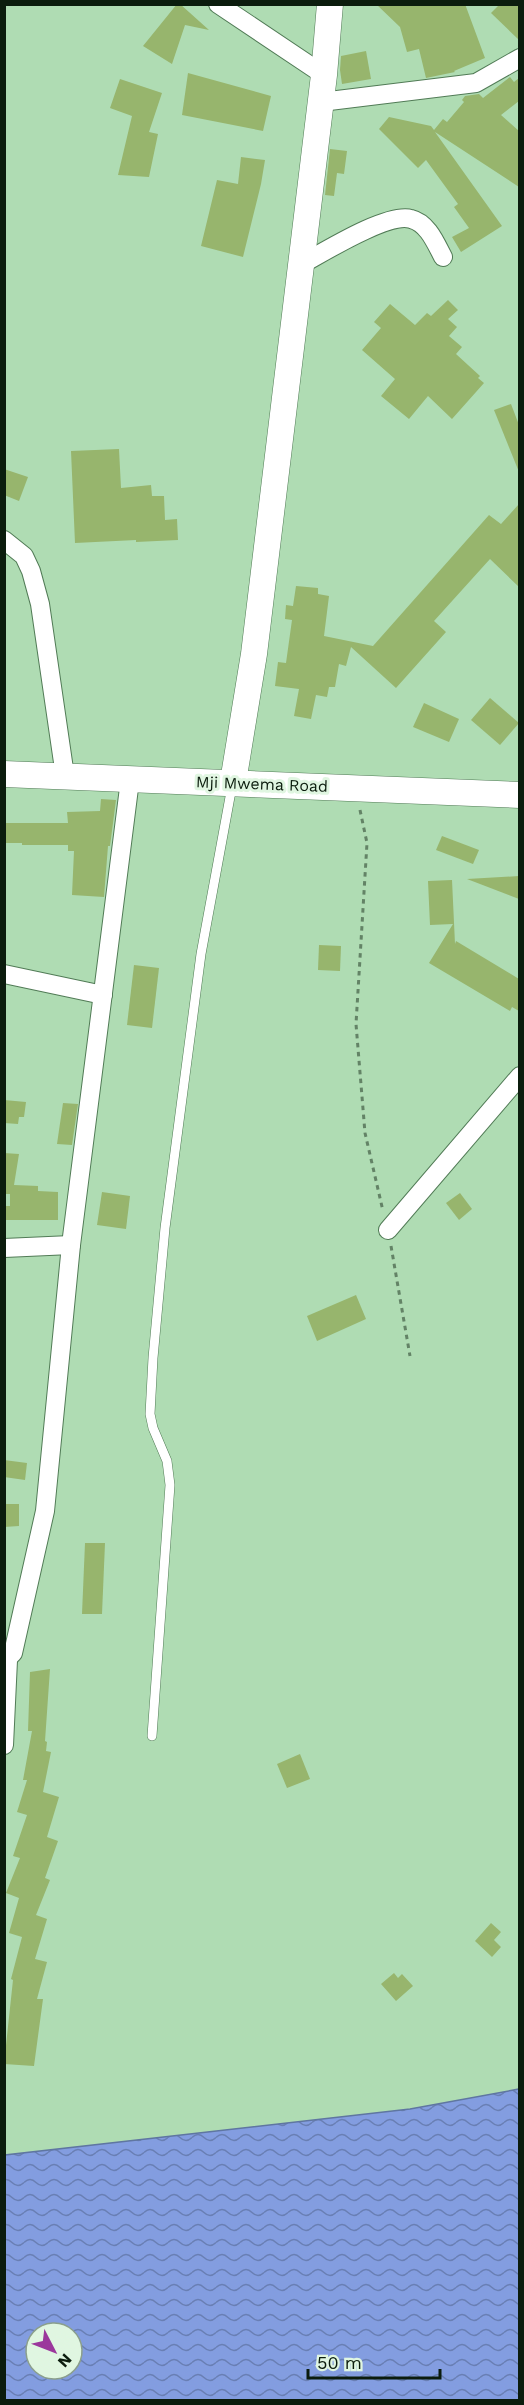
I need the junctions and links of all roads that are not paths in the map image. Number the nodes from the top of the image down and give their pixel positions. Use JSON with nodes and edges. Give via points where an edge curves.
{"nodes":[{"id":1,"x":218,"y":4,"type":"edge"},
{"id":2,"x":330,"y":4,"type":"edge"},
{"id":3,"x":519,"y":58,"type":"edge"},
{"id":4,"x":324,"y":75,"type":"junction"},
{"id":5,"x":321,"y":102,"type":"junction"},
{"id":6,"x":442,"y":257,"type":"dead end"},
{"id":7,"x":302,"y":264,"type":"junction"},
{"id":8,"x":4,"y":540,"type":"edge"},
{"id":9,"x":4,"y":774,"type":"edge"},
{"id":10,"x":65,"y":776,"type":"junction"},
{"id":11,"x":129,"y":780,"type":"junction"},
{"id":12,"x":233,"y":782,"type":"junction"},
{"id":13,"x":519,"y":795,"type":"edge"},
{"id":14,"x":4,"y":974,"type":"edge"},
{"id":15,"x":103,"y":995,"type":"junction"},
{"id":16,"x":519,"y":1077,"type":"edge"},
{"id":17,"x":388,"y":1230,"type":"road end"},
{"id":18,"x":71,"y":1245,"type":"junction"},
{"id":19,"x":4,"y":1248,"type":"edge"},
{"id":20,"x":6,"y":1661,"type":"edge"},
{"id":21,"x":152,"y":1736,"type":"dead end"},
{"id":22,"x":4,"y":1745,"type":"edge"}],
"edges":[{"from":1,"to":4,"type":"street"},
{"from":2,"to":4,"type":"street"},
{"from":3,"to":5,"type":"street","via":[[476,83]]},
{"from":4,"to":5,"type":"street"},
{"from":5,"to":7,"type":"street"},
{"from":6,"to":7,"type":"street","via":[[420,223],[397,218]]},
{"from":7,"to":12,"type":"street","via":[[254,654]]},
{"from":8,"to":10,"type":"street","via":[[24,556],[40,604]]},
{"from":9,"to":10,"type":"street","name":"Mji Mwema Road"},
{"from":10,"to":11,"type":"street","name":"Mji Mwema Road"},
{"from":11,"to":12,"type":"street","name":"Mji Mwema Road"},
{"from":11,"to":15,"type":"street"},
{"from":12,"to":13,"type":"street","name":"Mji Mwema Road"},
{"from":12,"to":21,"type":"lane","via":[[201,954],[165,1228],[153,1358],[150,1414],[167,1461],[170,1485]]},
{"from":14,"to":15,"type":"street"},
{"from":15,"to":18,"type":"street"},
{"from":16,"to":17,"type":"street"},
{"from":18,"to":19,"type":"street"},
{"from":18,"to":20,"type":"street","via":[[45,1511],[13,1653]]},
{"from":20,"to":22,"type":"street"}]}
